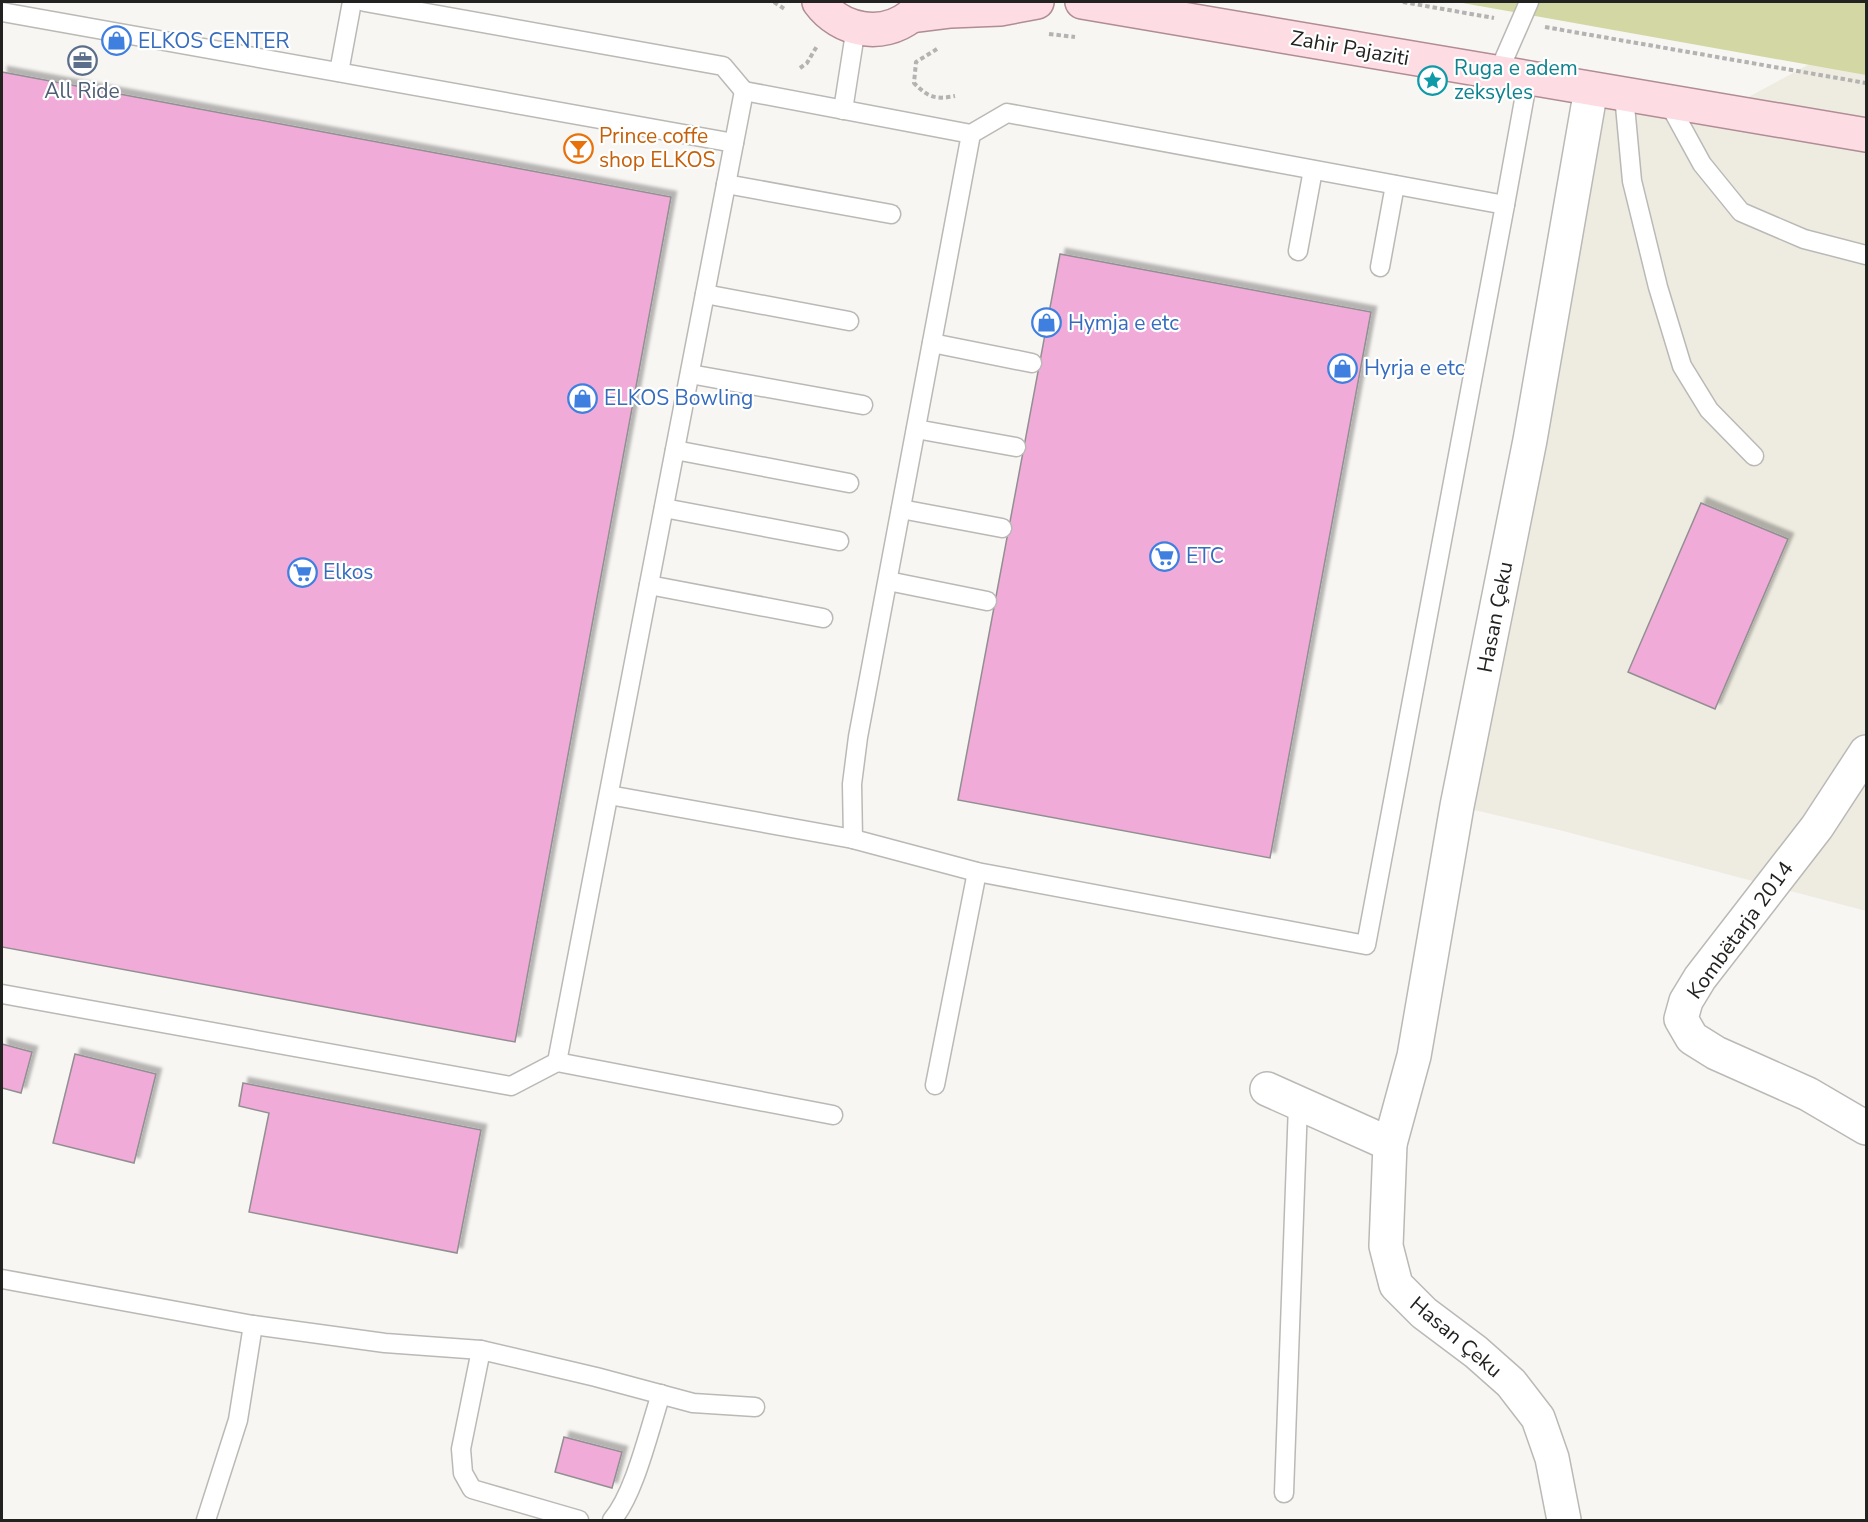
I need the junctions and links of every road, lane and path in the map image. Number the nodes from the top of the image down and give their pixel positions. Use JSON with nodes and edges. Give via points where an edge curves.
{"nodes":[{"id":1,"x":352,"y":2,"type":"edge"},
{"id":2,"x":365,"y":2,"type":"edge"},
{"id":3,"x":1037,"y":2,"type":"edge"},
{"id":4,"x":1082,"y":2,"type":"edge"},
{"id":5,"x":1403,"y":2,"type":"edge"},
{"id":6,"x":1530,"y":2,"type":"edge"},
{"id":7,"x":818,"y":4,"type":"edge"},
{"id":8,"x":917,"y":9,"type":"edge"},
{"id":9,"x":2,"y":12,"type":"edge"},
{"id":10,"x":1503,"y":20,"type":"dead end"},
{"id":11,"x":1537,"y":26,"type":"dead end"},
{"id":12,"x":856,"y":27,"type":"junction"},
{"id":13,"x":1039,"y":33,"type":"dead end"},
{"id":14,"x":1081,"y":37,"type":"dead end"},
{"id":15,"x":940,"y":48,"type":"dead end"},
{"id":16,"x":339,"y":72,"type":"junction"},
{"id":17,"x":1513,"y":76,"type":"junction"},
{"id":18,"x":1866,"y":83,"type":"edge"},
{"id":19,"x":1592,"y":89,"type":"junction"},
{"id":20,"x":744,"y":91,"type":"junction"},
{"id":21,"x":1624,"y":95,"type":"junction"},
{"id":22,"x":955,"y":96,"type":"dead end"},
{"id":23,"x":1668,"y":102,"type":"junction"},
{"id":24,"x":843,"y":110,"type":"junction"},
{"id":25,"x":971,"y":134,"type":"junction"},
{"id":26,"x":1866,"y":135,"type":"edge"},
{"id":27,"x":734,"y":142,"type":"junction"},
{"id":28,"x":1313,"y":170,"type":"junction"},
{"id":29,"x":726,"y":184,"type":"junction"},
{"id":30,"x":1395,"y":185,"type":"junction"},
{"id":31,"x":1505,"y":205,"type":"junction"},
{"id":32,"x":891,"y":214,"type":"dead end"},
{"id":33,"x":1298,"y":251,"type":"dead end"},
{"id":34,"x":1866,"y":255,"type":"edge"},
{"id":35,"x":1380,"y":267,"type":"dead end"},
{"id":36,"x":705,"y":294,"type":"junction"},
{"id":37,"x":849,"y":321,"type":"dead end"},
{"id":38,"x":932,"y":343,"type":"junction"},
{"id":39,"x":1032,"y":363,"type":"dead end"},
{"id":40,"x":690,"y":374,"type":"junction"},
{"id":41,"x":863,"y":405,"type":"dead end"},
{"id":42,"x":916,"y":429,"type":"junction"},
{"id":43,"x":1017,"y":447,"type":"dead end"},
{"id":44,"x":675,"y":450,"type":"junction"},
{"id":45,"x":1754,"y":456,"type":"dead end"},
{"id":46,"x":849,"y":483,"type":"dead end"},
{"id":47,"x":664,"y":508,"type":"junction"},
{"id":48,"x":901,"y":509,"type":"junction"},
{"id":49,"x":1002,"y":528,"type":"dead end"},
{"id":50,"x":839,"y":541,"type":"dead end"},
{"id":51,"x":888,"y":581,"type":"junction"},
{"id":52,"x":649,"y":585,"type":"junction"},
{"id":53,"x":987,"y":600,"type":"dead end"},
{"id":54,"x":823,"y":618,"type":"dead end"},
{"id":55,"x":1866,"y":752,"type":"edge"},
{"id":56,"x":609,"y":795,"type":"junction"},
{"id":57,"x":853,"y":839,"type":"junction"},
{"id":58,"x":977,"y":872,"type":"junction"},
{"id":59,"x":2,"y":994,"type":"edge"},
{"id":60,"x":557,"y":1062,"type":"junction"},
{"id":61,"x":935,"y":1085,"type":"dead end"},
{"id":62,"x":1267,"y":1089,"type":"dead end"},
{"id":63,"x":1298,"y":1104,"type":"junction"},
{"id":64,"x":833,"y":1115,"type":"dead end"},
{"id":65,"x":1866,"y":1128,"type":"edge"},
{"id":66,"x":1390,"y":1144,"type":"junction"},
{"id":67,"x":2,"y":1279,"type":"edge"},
{"id":68,"x":253,"y":1325,"type":"junction"},
{"id":69,"x":482,"y":1350,"type":"junction"},
{"id":70,"x":661,"y":1394,"type":"junction"},
{"id":71,"x":755,"y":1407,"type":"dead end"},
{"id":72,"x":1284,"y":1492,"type":"dead end"},
{"id":73,"x":206,"y":1521,"type":"edge"},
{"id":74,"x":579,"y":1521,"type":"edge"},
{"id":75,"x":612,"y":1521,"type":"edge"},
{"id":76,"x":1564,"y":1521,"type":"edge"}],
"edges":[{"from":1,"to":16,"type":"lane"},
{"from":2,"to":20,"type":"lane","via":[[723,66]]},
{"from":3,"to":8,"type":"main road","via":[[1000,9]]},
{"from":4,"to":17,"type":"main road","name":"Zahir Pajaziti"},
{"from":5,"to":10,"type":"path"},
{"from":6,"to":17,"type":"lane"},
{"from":7,"to":12,"type":"main road","via":[[844,24]]},
{"from":8,"to":12,"type":"main road","via":[[890,27]]},
{"from":9,"to":16,"type":"lane"},
{"from":11,"to":18,"type":"path"},
{"from":12,"to":24,"type":"lane"},
{"from":13,"to":14,"type":"path"},
{"from":15,"to":22,"type":"path","via":[[916,62],[914,83],[926,96]]},
{"from":16,"to":27,"type":"lane"},
{"from":17,"to":19,"type":"main road","name":"Zahir Pajaziti"},
{"from":17,"to":31,"type":"lane"},
{"from":19,"to":21,"type":"main road","name":"Zahir Pajaziti"},
{"from":19,"to":66,"type":"street","name":"Hasan Çeku","via":[[1414,1056]]},
{"from":20,"to":24,"type":"lane"},
{"from":20,"to":27,"type":"lane"},
{"from":21,"to":23,"type":"main road","name":"Zahir Pajaziti"},
{"from":21,"to":45,"type":"lane","via":[[1632,181],[1682,366],[1708,410]]},
{"from":23,"to":26,"type":"main road","name":"Zahir Pajaziti"},
{"from":23,"to":34,"type":"lane","via":[[1702,164],[1741,212],[1804,239]]},
{"from":24,"to":25,"type":"lane"},
{"from":25,"to":28,"type":"lane","via":[[1007,113]]},
{"from":25,"to":38,"type":"lane"},
{"from":27,"to":29,"type":"lane"},
{"from":28,"to":30,"type":"lane"},
{"from":28,"to":33,"type":"lane"},
{"from":29,"to":32,"type":"lane"},
{"from":29,"to":36,"type":"lane"},
{"from":30,"to":31,"type":"lane"},
{"from":30,"to":35,"type":"lane"},
{"from":31,"to":58,"type":"lane","via":[[1366,945]]},
{"from":36,"to":37,"type":"lane"},
{"from":36,"to":40,"type":"lane"},
{"from":38,"to":39,"type":"lane"},
{"from":38,"to":42,"type":"lane"},
{"from":40,"to":41,"type":"lane"},
{"from":40,"to":44,"type":"lane"},
{"from":42,"to":43,"type":"lane"},
{"from":42,"to":48,"type":"lane"},
{"from":44,"to":46,"type":"lane"},
{"from":44,"to":47,"type":"lane"},
{"from":47,"to":50,"type":"lane"},
{"from":47,"to":52,"type":"lane"},
{"from":48,"to":49,"type":"lane"},
{"from":48,"to":51,"type":"lane"},
{"from":51,"to":53,"type":"lane"},
{"from":51,"to":57,"type":"lane","via":[[858,737],[852,784]]},
{"from":52,"to":54,"type":"lane"},
{"from":52,"to":56,"type":"lane"},
{"from":55,"to":65,"type":"street","name":"Kombëtarja 2014","via":[[1817,827],[1701,978],[1686,1001],[1681,1019],[1692,1038],[1716,1053],[1808,1094]]},
{"from":56,"to":57,"type":"lane"},
{"from":56,"to":60,"type":"lane"},
{"from":57,"to":58,"type":"lane"},
{"from":58,"to":61,"type":"lane"},
{"from":59,"to":60,"type":"lane","via":[[511,1086]]},
{"from":60,"to":64,"type":"lane"},
{"from":62,"to":63,"type":"street"},
{"from":63,"to":66,"type":"street"},
{"from":63,"to":72,"type":"lane"},
{"from":66,"to":76,"type":"street","name":"Hasan Çeku","via":[[1386,1246],[1396,1285],[1424,1313],[1511,1383],[1538,1418],[1552,1458]]},
{"from":67,"to":68,"type":"lane"},
{"from":68,"to":69,"type":"lane","via":[[385,1343]]},
{"from":68,"to":73,"type":"lane","via":[[238,1420]]},
{"from":69,"to":70,"type":"lane"},
{"from":69,"to":74,"type":"lane","via":[[461,1449],[463,1473],[472,1489]]},
{"from":70,"to":71,"type":"lane","via":[[693,1403]]},
{"from":70,"to":75,"type":"lane","via":[[621,1509]]}]}
